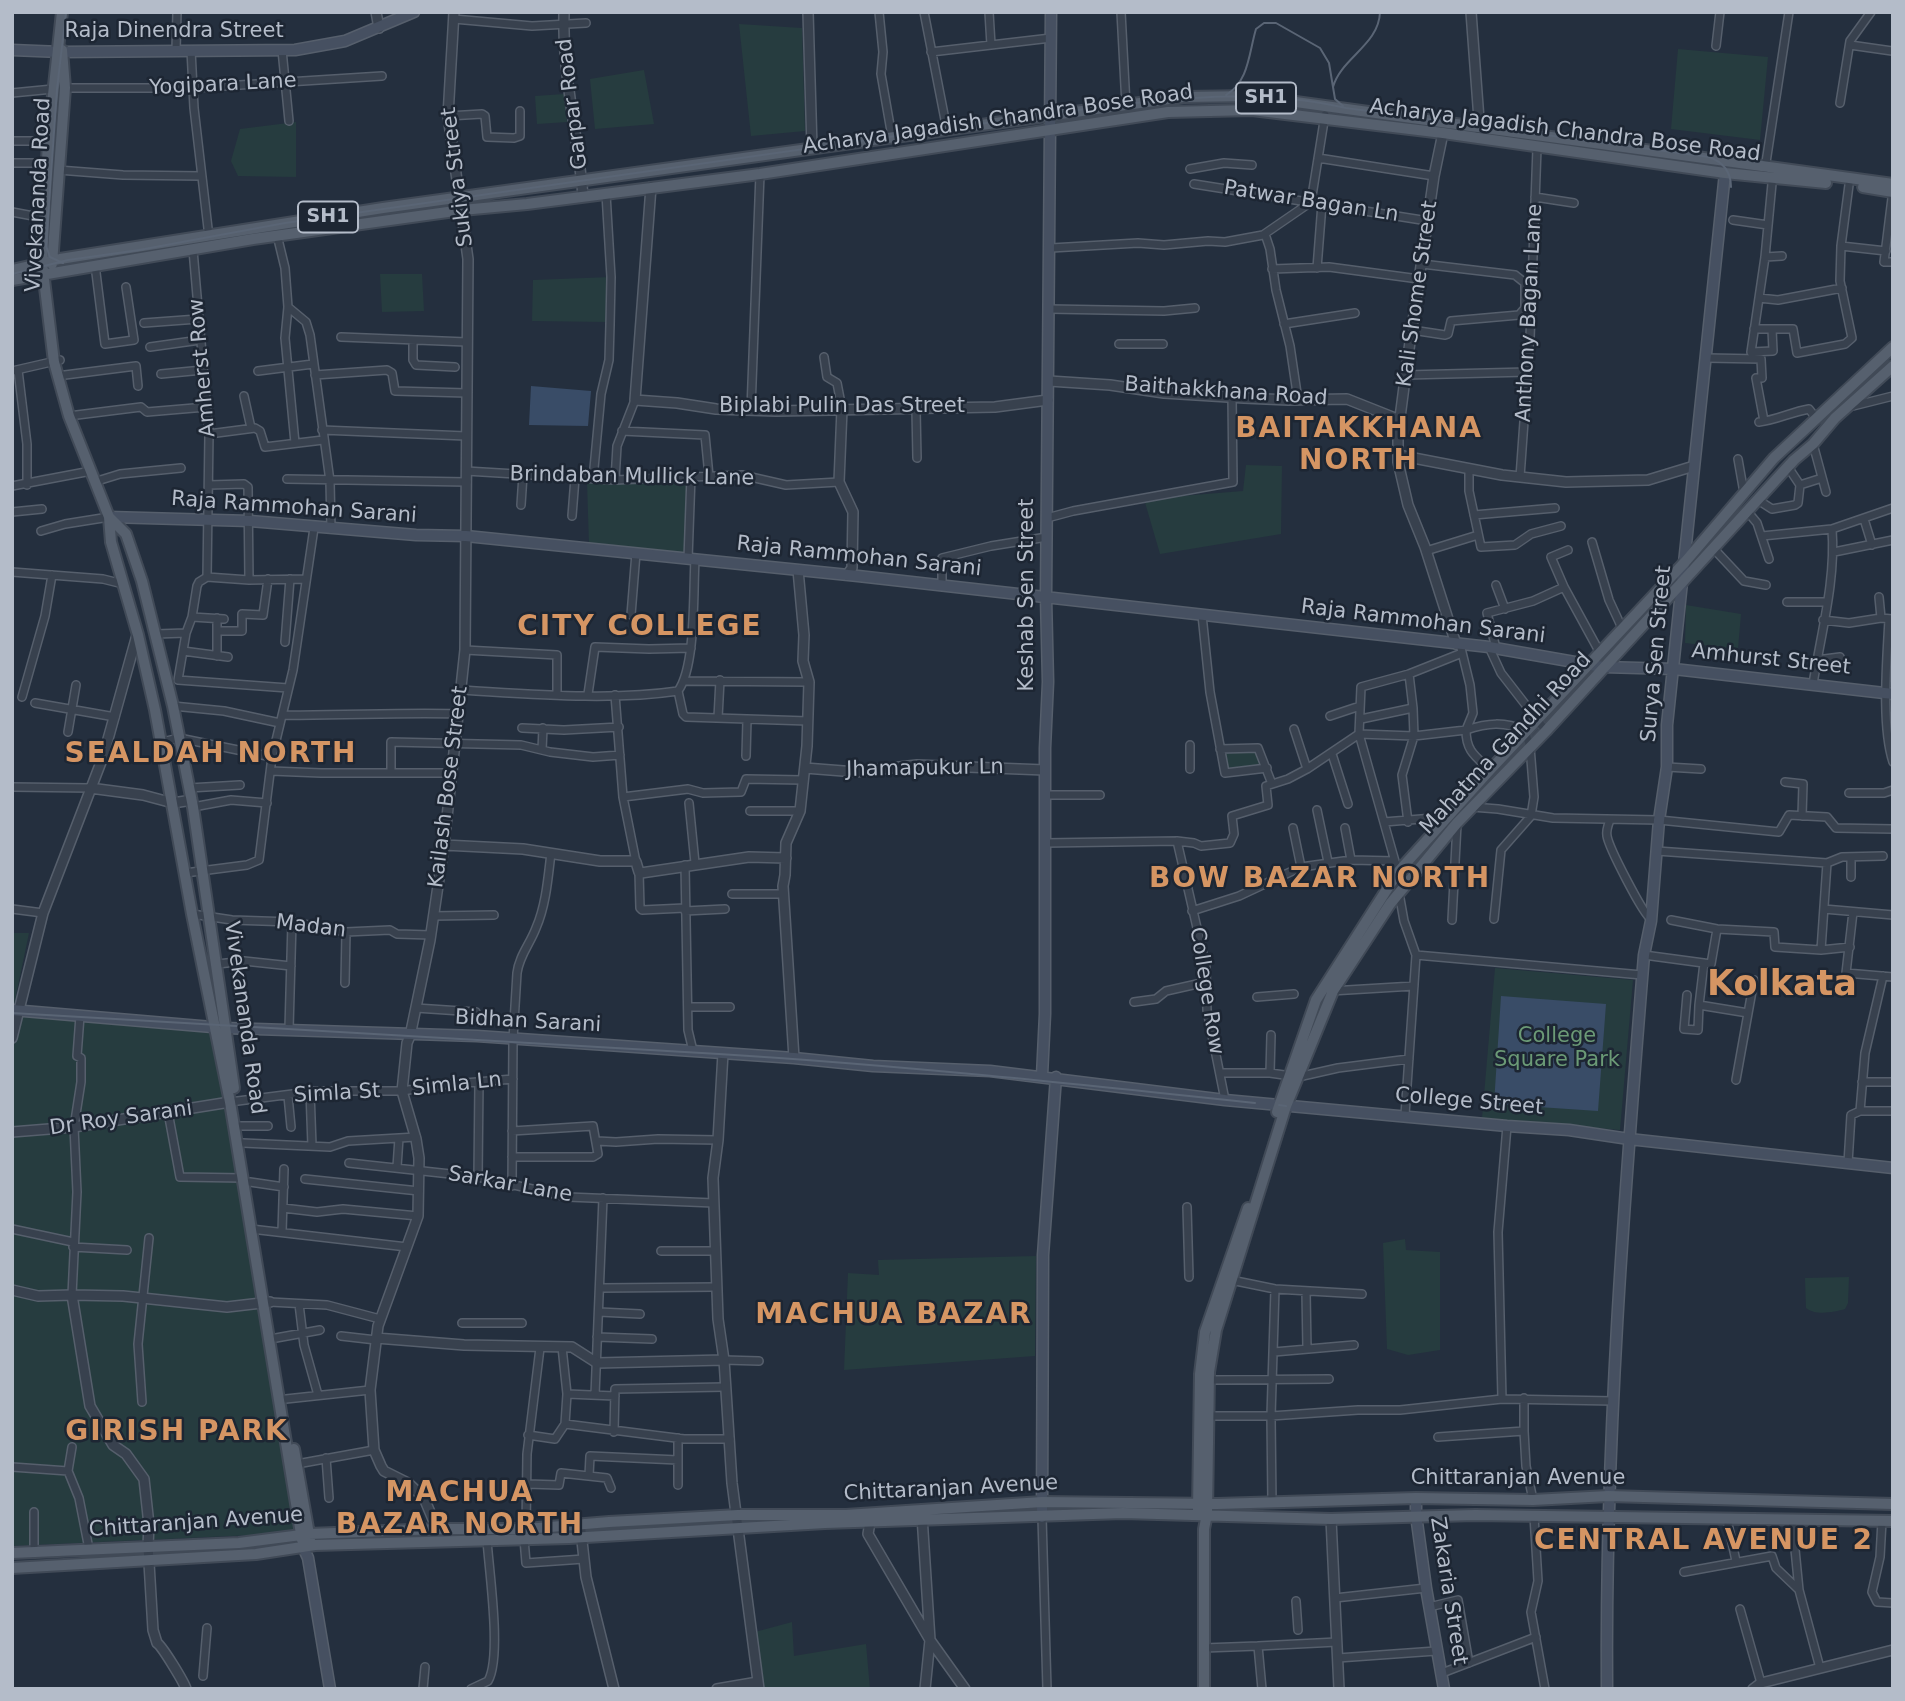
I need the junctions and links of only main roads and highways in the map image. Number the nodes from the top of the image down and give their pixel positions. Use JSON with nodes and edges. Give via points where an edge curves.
{"nodes":[{"id":1,"x":62,"y":12,"type":"edge"},
{"id":2,"x":414,"y":12,"type":"edge"},
{"id":3,"x":1051,"y":12,"type":"edge"},
{"id":4,"x":12,"y":50,"type":"edge"},
{"id":5,"x":60,"y":52,"type":"junction"},
{"id":6,"x":59,"y":88,"type":"junction"},
{"id":7,"x":1050,"y":115,"type":"junction"},
{"id":8,"x":1050,"y":128,"type":"junction"},
{"id":9,"x":1725,"y":173,"type":"junction"},
{"id":10,"x":1769,"y":173,"type":"junction"},
{"id":11,"x":1851,"y":182,"type":"junction"},
{"id":12,"x":1892,"y":184,"type":"edge"},
{"id":13,"x":1892,"y":195,"type":"edge"},
{"id":14,"x":462,"y":204,"type":"junction"},
{"id":15,"x":209,"y":241,"type":"junction"},
{"id":16,"x":55,"y":262,"type":"junction"},
{"id":17,"x":12,"y":270,"type":"edge"},
{"id":18,"x":12,"y":280,"type":"edge"},
{"id":19,"x":1893,"y":347,"type":"edge"},
{"id":20,"x":1893,"y":366,"type":"edge"},
{"id":21,"x":109,"y":517,"type":"junction"},
{"id":22,"x":1685,"y":562,"type":"junction"},
{"id":23,"x":1684,"y":579,"type":"junction"},
{"id":24,"x":1046,"y":597,"type":"junction"},
{"id":25,"x":1587,"y":664,"type":"junction"},
{"id":26,"x":1603,"y":667,"type":"junction"},
{"id":27,"x":1674,"y":669,"type":"junction"},
{"id":28,"x":1890,"y":693,"type":"edge"},
{"id":29,"x":1452,"y":820,"type":"junction"},
{"id":30,"x":1328,"y":990,"type":"junction"},
{"id":31,"x":16,"y":1010,"type":"edge"},
{"id":32,"x":220,"y":1028,"type":"junction"},
{"id":33,"x":1042,"y":1076,"type":"junction"},
{"id":34,"x":1056,"y":1080,"type":"junction"},
{"id":35,"x":233,"y":1102,"type":"junction"},
{"id":36,"x":1282,"y":1106,"type":"junction"},
{"id":37,"x":1629,"y":1139,"type":"junction"},
{"id":38,"x":1893,"y":1168,"type":"edge"},
{"id":39,"x":246,"y":1180,"type":"junction"},
{"id":40,"x":267,"y":1302,"type":"junction"},
{"id":41,"x":1608,"y":1496,"type":"junction"},
{"id":42,"x":1416,"y":1498,"type":"junction"},
{"id":43,"x":1042,"y":1502,"type":"junction"},
{"id":44,"x":1893,"y":1504,"type":"edge"},
{"id":45,"x":1197,"y":1510,"type":"junction"},
{"id":46,"x":922,"y":1514,"type":"junction"},
{"id":47,"x":1416,"y":1516,"type":"junction"},
{"id":48,"x":1608,"y":1516,"type":"junction"},
{"id":49,"x":870,"y":1517,"type":"junction"},
{"id":50,"x":1042,"y":1517,"type":"junction"},
{"id":51,"x":1888,"y":1521,"type":"edge"},
{"id":52,"x":525,"y":1534,"type":"junction"},
{"id":53,"x":306,"y":1541,"type":"junction"},
{"id":54,"x":12,"y":1553,"type":"edge"},
{"id":55,"x":12,"y":1568,"type":"edge"},
{"id":56,"x":330,"y":1689,"type":"edge"},
{"id":57,"x":1204,"y":1689,"type":"edge"},
{"id":58,"x":1444,"y":1689,"type":"edge"},
{"id":59,"x":1607,"y":1689,"type":"edge"}],
"edges":[{"from":1,"to":5,"type":"main road","name":"Vivekananda Road"},
{"from":2,"to":5,"type":"main road","name":"Raja Dinendra Street","via":[[345,41],[295,50]]},
{"from":3,"to":7,"type":"main road","name":"Keshab Sen Street"},
{"from":4,"to":5,"type":"main road","name":"Raja Dinendra Street"},
{"from":5,"to":6,"type":"main road","name":"Vivekananda Road"},
{"from":6,"to":16,"type":"main road","name":"Vivekananda Road"},
{"from":6,"to":16,"type":"main road","name":"Vivekananda Road","via":[[48,142],[44,218]]},
{"from":7,"to":8,"type":"main road","name":"Keshab Sen Street"},
{"from":7,"to":10,"type":"main road","number":"SH1","via":[[1183,97],[1244,95],[1480,126]]},
{"from":7,"to":14,"type":"main road","number":"SH1","via":[[584,181]]},
{"from":8,"to":9,"type":"main road","name":"Acharya Jagadish Chandra Bose Road","via":[[1168,112],[1252,110]]},
{"from":8,"to":14,"type":"main road","name":"Acharya Jagadish Chandra Bose Road","number":"SH1","via":[[606,194],[527,204]]},
{"from":8,"to":24,"type":"main road","name":"Keshab Sen Street"},
{"from":9,"to":10,"type":"main road","name":"Acharya Jagadish Chandra Bose Road"},
{"from":9,"to":22,"type":"main road","name":"Surya Sen Street"},
{"from":10,"to":11,"type":"main road","name":"Acharya Jagadish Chandra Bose Road"},
{"from":11,"to":12,"type":"main road"},
{"from":11,"to":13,"type":"main road"},
{"from":14,"to":15,"type":"main road","number":"SH1","via":[[277,235]]},
{"from":14,"to":15,"type":"main road","number":"SH1","via":[[383,208]]},
{"from":15,"to":16,"type":"main road","number":"SH1"},
{"from":15,"to":16,"type":"main road","number":"SH1","via":[[193,250],[94,265]]},
{"from":16,"to":17,"type":"main road","number":"SH1"},
{"from":16,"to":18,"type":"main road","number":"SH1"},
{"from":16,"to":21,"type":"main road","name":"Vivekananda Road","via":[[57,361],[64,397]]},
{"from":19,"to":22,"type":"main road","name":"Mahatma Gandhi Road","via":[[1774,458]]},
{"from":20,"to":23,"type":"main road","name":"Mahatma Gandhi Road","via":[[1825,429]]},
{"from":21,"to":24,"type":"main road","name":"Raja Rammohan Sarani","via":[[466,536]]},
{"from":21,"to":32,"type":"main road","name":"Vivekananda Road","via":[[111,542],[162,742],[192,915]]},
{"from":21,"to":32,"type":"main road","name":"Vivekananda Road","via":[[126,534],[173,706],[218,964]]},
{"from":22,"to":23,"type":"main road","name":"Surya Sen Street"},
{"from":22,"to":25,"type":"main road","name":"Mahatma Gandhi Road"},
{"from":23,"to":26,"type":"main road","name":"Mahatma Gandhi Road"},
{"from":23,"to":27,"type":"main road","name":"Surya Sen Street"},
{"from":24,"to":25,"type":"main road","name":"Raja Rammohan Sarani","via":[[1493,648]]},
{"from":24,"to":33,"type":"main road","name":"Keshab Sen Street"},
{"from":25,"to":26,"type":"main road","name":"Raja Rammohan Sarani"},
{"from":25,"to":29,"type":"main road","name":"Mahatma Gandhi Road","via":[[1490,769]]},
{"from":26,"to":27,"type":"main road","name":"Amhurst Street"},
{"from":26,"to":29,"type":"main road","name":"Mahatma Gandhi Road","via":[[1472,807]]},
{"from":27,"to":28,"type":"main road","name":"Amhurst Street"},
{"from":27,"to":37,"type":"main road","name":"Surya Sen Street"},
{"from":29,"to":30,"type":"main road","name":"Mahatma Gandhi Road"},
{"from":29,"to":30,"type":"main road","name":"Mahatma Gandhi Road","via":[[1396,867]]},
{"from":30,"to":36,"type":"main road","name":"Mahatma Gandhi Road"},
{"from":31,"to":32,"type":"main road","name":"Bidhan Sarani"},
{"from":32,"to":33,"type":"main road","name":"Bidhan Sarani","via":[[513,1039]]},
{"from":32,"to":35,"type":"main road","name":"Vivekananda Road"},
{"from":33,"to":34,"type":"main road","name":"College Street"},
{"from":34,"to":36,"type":"main road","name":"College Street"},
{"from":34,"to":43,"type":"main road","via":[[1043,1255]]},
{"from":35,"to":39,"type":"main road","name":"Vivekananda Road"},
{"from":35,"to":39,"type":"main road","name":"Vivekananda Road"},
{"from":36,"to":37,"type":"main road","name":"College Street"},
{"from":36,"to":45,"type":"main road","name":"Mahatma Gandhi Road","via":[[1216,1330]]},
{"from":36,"to":45,"type":"main road","name":"Mahatma Gandhi Road","via":[[1205,1332]]},
{"from":37,"to":38,"type":"main road","name":"College Street"},
{"from":37,"to":41,"type":"main road","name":"Surya Sen Street"},
{"from":39,"to":40,"type":"main road","name":"Vivekananda Road"},
{"from":40,"to":53,"type":"main road","name":"Vivekananda Road"},
{"from":40,"to":53,"type":"main road","name":"Vivekananda Road","via":[[297,1464]]},
{"from":41,"to":42,"type":"main road","name":"Chittaranjan Avenue"},
{"from":41,"to":44,"type":"main road","name":"Chittaranjan Avenue"},
{"from":41,"to":48,"type":"main road","name":"Surya Sen Street"},
{"from":42,"to":45,"type":"main road","name":"Chittaranjan Avenue"},
{"from":42,"to":47,"type":"main road","name":"Zakaria Street"},
{"from":43,"to":45,"type":"main road","name":"Chittaranjan Avenue"},
{"from":43,"to":46,"type":"main road","name":"Chittaranjan Avenue"},
{"from":43,"to":50,"type":"main road"},
{"from":45,"to":47,"type":"main road","via":[[1331,1519]]},
{"from":45,"to":50,"type":"main road"},
{"from":45,"to":57,"type":"main road","name":"Mahatma Gandhi Road","via":[[1204,1529]]},
{"from":46,"to":49,"type":"main road","name":"Chittaranjan Avenue"},
{"from":46,"to":50,"type":"main road"},
{"from":47,"to":48,"type":"main road"},
{"from":47,"to":58,"type":"main road","name":"Zakaria Street"},
{"from":48,"to":51,"type":"main road"},
{"from":48,"to":59,"type":"main road","name":"Surya Sen Street"},
{"from":49,"to":52,"type":"main road","via":[[581,1538]]},
{"from":49,"to":52,"type":"main road","name":"Chittaranjan Avenue","via":[[738,1515],[580,1524]]},
{"from":52,"to":53,"type":"main road","via":[[487,1540]]},
{"from":52,"to":53,"type":"main road","name":"Chittaranjan Avenue","via":[[437,1529]]},
{"from":53,"to":54,"type":"main road","name":"Chittaranjan Avenue"},
{"from":53,"to":55,"type":"main road","via":[[256,1554]]},
{"from":53,"to":56,"type":"main road"}]}
